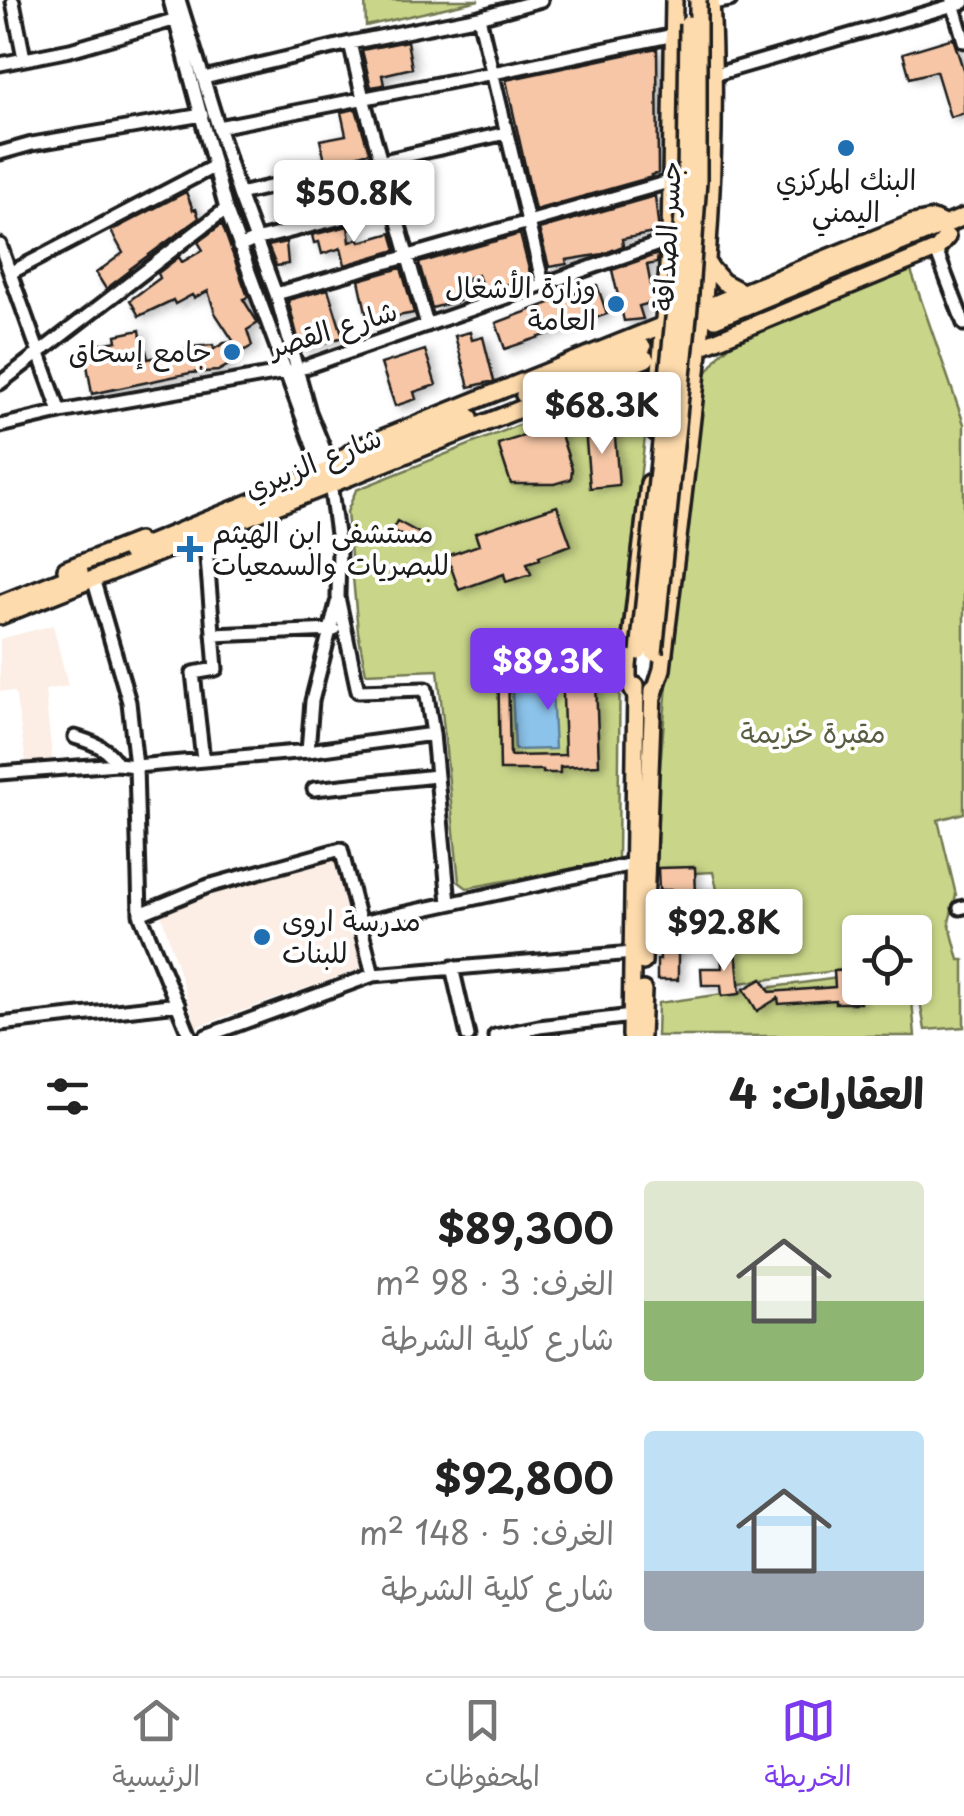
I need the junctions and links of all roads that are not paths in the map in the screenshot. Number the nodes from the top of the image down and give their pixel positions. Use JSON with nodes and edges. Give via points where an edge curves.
{"nodes":[{"id":1,"x":170,"y":0,"type":"edge"},
{"id":2,"x":179,"y":0,"type":"edge"},
{"id":3,"x":541,"y":0,"type":"edge"},
{"id":4,"x":674,"y":0,"type":"edge"},
{"id":5,"x":688,"y":0,"type":"edge"},
{"id":6,"x":730,"y":0,"type":"edge"},
{"id":7,"x":707,"y":1,"type":"edge"},
{"id":8,"x":13,"y":2,"type":"edge"},
{"id":9,"x":956,"y":2,"type":"edge"},
{"id":10,"x":479,"y":17,"type":"junction"},
{"id":11,"x":176,"y":18,"type":"junction"},
{"id":12,"x":674,"y":34,"type":"junction"},
{"id":13,"x":964,"y":41,"type":"edge"},
{"id":14,"x":350,"y":44,"type":"junction"},
{"id":15,"x":24,"y":58,"type":"junction"},
{"id":16,"x":0,"y":64,"type":"edge"},
{"id":17,"x":493,"y":73,"type":"junction"},
{"id":18,"x":713,"y":75,"type":"junction"},
{"id":19,"x":204,"y":78,"type":"junction"},
{"id":20,"x":363,"y":98,"type":"junction"},
{"id":21,"x":202,"y":115,"type":"junction"},
{"id":22,"x":218,"y":126,"type":"junction"},
{"id":23,"x":506,"y":134,"type":"junction"},
{"id":24,"x":0,"y":154,"type":"edge"},
{"id":25,"x":380,"y":160,"type":"junction"},
{"id":26,"x":214,"y":166,"type":"junction"},
{"id":27,"x":672,"y":181,"type":"junction"},
{"id":28,"x":239,"y":194,"type":"junction"},
{"id":29,"x":392,"y":205,"type":"junction"},
{"id":30,"x":226,"y":209,"type":"junction"},
{"id":31,"x":964,"y":217,"type":"edge"},
{"id":32,"x":527,"y":221,"type":"junction"},
{"id":33,"x":964,"y":231,"type":"edge"},
{"id":34,"x":942,"y":237,"type":"junction"},
{"id":35,"x":256,"y":240,"type":"junction"},
{"id":36,"x":670,"y":240,"type":"junction"},
{"id":37,"x":0,"y":244,"type":"edge"},
{"id":38,"x":239,"y":248,"type":"junction"},
{"id":39,"x":408,"y":256,"type":"junction"},
{"id":40,"x":708,"y":264,"type":"junction"},
{"id":41,"x":10,"y":273,"type":"junction"},
{"id":42,"x":543,"y":284,"type":"junction"},
{"id":43,"x":742,"y":292,"type":"junction"},
{"id":44,"x":276,"y":294,"type":"junction"},
{"id":45,"x":962,"y":309,"type":"edge"},
{"id":46,"x":712,"y":319,"type":"junction"},
{"id":47,"x":964,"y":324,"type":"edge"},
{"id":48,"x":427,"y":326,"type":"junction"},
{"id":49,"x":663,"y":326,"type":"junction"},
{"id":50,"x":681,"y":336,"type":"junction"},
{"id":51,"x":699,"y":348,"type":"junction"},
{"id":52,"x":38,"y":352,"type":"junction"},
{"id":53,"x":650,"y":356,"type":"junction"},
{"id":54,"x":291,"y":372,"type":"junction"},
{"id":55,"x":0,"y":383,"type":"edge"},
{"id":56,"x":595,"y":388,"type":"junction"},
{"id":57,"x":60,"y":412,"type":"junction"},
{"id":58,"x":0,"y":426,"type":"edge"},
{"id":59,"x":655,"y":434,"type":"junction"},
{"id":60,"x":328,"y":475,"type":"junction"},
{"id":61,"x":282,"y":490,"type":"junction"},
{"id":62,"x":205,"y":533,"type":"junction"},
{"id":63,"x":93,"y":578,"type":"junction"},
{"id":64,"x":0,"y":594,"type":"edge"},
{"id":65,"x":338,"y":596,"type":"junction"},
{"id":66,"x":0,"y":604,"type":"edge"},
{"id":67,"x":0,"y":616,"type":"edge"},
{"id":68,"x":345,"y":628,"type":"junction"},
{"id":69,"x":330,"y":630,"type":"junction"},
{"id":70,"x":213,"y":635,"type":"junction"},
{"id":71,"x":646,"y":653,"type":"junction"},
{"id":72,"x":634,"y":695,"type":"junction"},
{"id":73,"x":653,"y":697,"type":"junction"},
{"id":74,"x":433,"y":734,"type":"junction"},
{"id":75,"x":75,"y":737,"type":"dead end"},
{"id":76,"x":308,"y":750,"type":"junction"},
{"id":77,"x":203,"y":760,"type":"junction"},
{"id":78,"x":117,"y":764,"type":"junction"},
{"id":79,"x":136,"y":766,"type":"junction"},
{"id":80,"x":0,"y":773,"type":"edge"},
{"id":81,"x":436,"y":776,"type":"junction"},
{"id":82,"x":314,"y":789,"type":"dead end"},
{"id":83,"x":632,"y":864,"type":"junction"},
{"id":84,"x":449,"y":903,"type":"junction"},
{"id":85,"x":140,"y":914,"type":"junction"},
{"id":86,"x":360,"y":923,"type":"junction"},
{"id":87,"x":634,"y":953,"type":"junction"},
{"id":88,"x":452,"y":967,"type":"junction"},
{"id":89,"x":373,"y":975,"type":"junction"},
{"id":90,"x":178,"y":1004,"type":"junction"},
{"id":91,"x":632,"y":1016,"type":"junction"},
{"id":92,"x":0,"y":1024,"type":"edge"},
{"id":93,"x":190,"y":1036,"type":"edge"},
{"id":94,"x":206,"y":1036,"type":"edge"},
{"id":95,"x":468,"y":1036,"type":"edge"},
{"id":96,"x":495,"y":1036,"type":"edge"},
{"id":97,"x":630,"y":1036,"type":"edge"},
{"id":98,"x":641,"y":1036,"type":"edge"}],
"edges":[{"from":1,"to":11,"type":"street"},
{"from":2,"to":19,"type":"street"},
{"from":3,"to":10,"type":"street"},
{"from":4,"to":12,"type":"main road"},
{"from":5,"to":71,"type":"main road","name":"جسر الصداقة","bridge":true,"via":[[686,182]]},
{"from":6,"to":7,"type":"street"},
{"from":7,"to":18,"type":"main road"},
{"from":7,"to":71,"type":"main road","name":"جسر الصداقة","bridge":true,"via":[[689,307]]},
{"from":8,"to":15,"type":"street"},
{"from":9,"to":13,"type":"street"},
{"from":9,"to":18,"type":"street"},
{"from":10,"to":14,"type":"street"},
{"from":10,"to":17,"type":"street"},
{"from":11,"to":15,"type":"street"},
{"from":11,"to":21,"type":"street"},
{"from":12,"to":17,"type":"street"},
{"from":12,"to":27,"type":"main road"},
{"from":14,"to":19,"type":"street"},
{"from":14,"to":20,"type":"street"},
{"from":15,"to":16,"type":"street"},
{"from":17,"to":20,"type":"street"},
{"from":17,"to":23,"type":"street"},
{"from":18,"to":40,"type":"main road"},
{"from":19,"to":22,"type":"street"},
{"from":20,"to":22,"type":"street"},
{"from":20,"to":25,"type":"street"},
{"from":21,"to":24,"type":"street"},
{"from":21,"to":26,"type":"street"},
{"from":22,"to":28,"type":"street"},
{"from":23,"to":25,"type":"street"},
{"from":23,"to":32,"type":"street"},
{"from":25,"to":28,"type":"street"},
{"from":25,"to":29,"type":"street"},
{"from":26,"to":30,"type":"street"},
{"from":26,"to":41,"type":"street"},
{"from":27,"to":32,"type":"street"},
{"from":27,"to":36,"type":"main road"},
{"from":28,"to":35,"type":"street"},
{"from":29,"to":35,"type":"street"},
{"from":29,"to":39,"type":"street"},
{"from":30,"to":38,"type":"street"},
{"from":30,"to":52,"type":"street"},
{"from":31,"to":34,"type":"main road"},
{"from":32,"to":39,"type":"street"},
{"from":32,"to":42,"type":"street"},
{"from":33,"to":34,"type":"main road"},
{"from":34,"to":43,"type":"main road","via":[[933,219],[913,223]]},
{"from":34,"to":45,"type":"street"},
{"from":34,"to":46,"type":"main road"},
{"from":34,"to":51,"type":"main road"},
{"from":35,"to":38,"type":"street"},
{"from":35,"to":44,"type":"street"},
{"from":36,"to":42,"type":"street","name":"شارع القصر"},
{"from":36,"to":49,"type":"main road"},
{"from":37,"to":41,"type":"street"},
{"from":38,"to":54,"type":"street"},
{"from":39,"to":44,"type":"street"},
{"from":39,"to":48,"type":"street"},
{"from":40,"to":43,"type":"main road"},
{"from":40,"to":46,"type":"main road"},
{"from":41,"to":52,"type":"street"},
{"from":42,"to":48,"type":"street","name":"شارع القصر"},
{"from":43,"to":46,"type":"main road"},
{"from":44,"to":54,"type":"street"},
{"from":45,"to":47,"type":"street"},
{"from":46,"to":49,"type":"main road"},
{"from":46,"to":50,"type":"main road"},
{"from":46,"to":51,"type":"main road"},
{"from":48,"to":54,"type":"street","name":"شارع القصر"},
{"from":49,"to":50,"type":"main road"},
{"from":49,"to":53,"type":"main road"},
{"from":49,"to":60,"type":"main road","via":[[355,449]]},
{"from":50,"to":51,"type":"main road"},
{"from":50,"to":53,"type":"main road"},
{"from":51,"to":53,"type":"main road"},
{"from":51,"to":73,"type":"main road","via":[[662,669]]},
{"from":52,"to":55,"type":"street"},
{"from":52,"to":57,"type":"street"},
{"from":53,"to":56,"type":"main road"},
{"from":53,"to":59,"type":"main road"},
{"from":53,"to":60,"type":"main road","name":"شارع الزبيري","via":[[494,408]]},
{"from":54,"to":57,"type":"street","name":"شارع القصر"},
{"from":54,"to":60,"type":"street"},
{"from":56,"to":59,"type":"main road","via":[[633,396]]},
{"from":56,"to":60,"type":"main road","via":[[356,483]]},
{"from":57,"to":58,"type":"street","name":"شارع القصر"},
{"from":59,"to":72,"type":"main road","via":[[628,666]]},
{"from":60,"to":61,"type":"main road","name":"شارع الزبيري"},
{"from":60,"to":62,"type":"main road","name":"شارع الزبيري"},
{"from":60,"to":65,"type":"street"},
{"from":61,"to":64,"type":"main road","name":"شارع الزبيري","via":[[243,498]]},
{"from":61,"to":66,"type":"main road","name":"شارع الزبيري"},
{"from":62,"to":63,"type":"main road","name":"شارع الزبيري"},
{"from":62,"to":70,"type":"street"},
{"from":63,"to":67,"type":"main road","name":"شارع الزبيري"},
{"from":63,"to":79,"type":"street","via":[[129,702]]},
{"from":65,"to":68,"type":"street"},
{"from":65,"to":69,"type":"street"},
{"from":68,"to":69,"type":"street"},
{"from":68,"to":74,"type":"street","via":[[358,691],[426,688]]},
{"from":69,"to":70,"type":"street"},
{"from":69,"to":76,"type":"street"},
{"from":70,"to":77,"type":"street","via":[[216,669],[193,673]]},
{"from":71,"to":72,"type":"main road"},
{"from":71,"to":73,"type":"main road"},
{"from":72,"to":83,"type":"main road"},
{"from":73,"to":98,"type":"main road"},
{"from":74,"to":76,"type":"street"},
{"from":74,"to":81,"type":"street"},
{"from":75,"to":78,"type":"street","via":[[112,754]]},
{"from":76,"to":77,"type":"street"},
{"from":77,"to":79,"type":"street"},
{"from":78,"to":79,"type":"street"},
{"from":78,"to":80,"type":"street"},
{"from":79,"to":85,"type":"street"},
{"from":81,"to":82,"type":"street"},
{"from":81,"to":84,"type":"street"},
{"from":83,"to":84,"type":"street"},
{"from":83,"to":87,"type":"main road"},
{"from":84,"to":86,"type":"street"},
{"from":85,"to":86,"type":"street","via":[[208,886],[341,849]]},
{"from":85,"to":90,"type":"street"},
{"from":86,"to":89,"type":"street"},
{"from":87,"to":88,"type":"street"},
{"from":87,"to":91,"type":"main road"},
{"from":88,"to":89,"type":"street"},
{"from":88,"to":95,"type":"street"},
{"from":89,"to":94,"type":"street"},
{"from":90,"to":92,"type":"street"},
{"from":90,"to":93,"type":"street"},
{"from":91,"to":96,"type":"street"},
{"from":91,"to":97,"type":"main road"}]}
